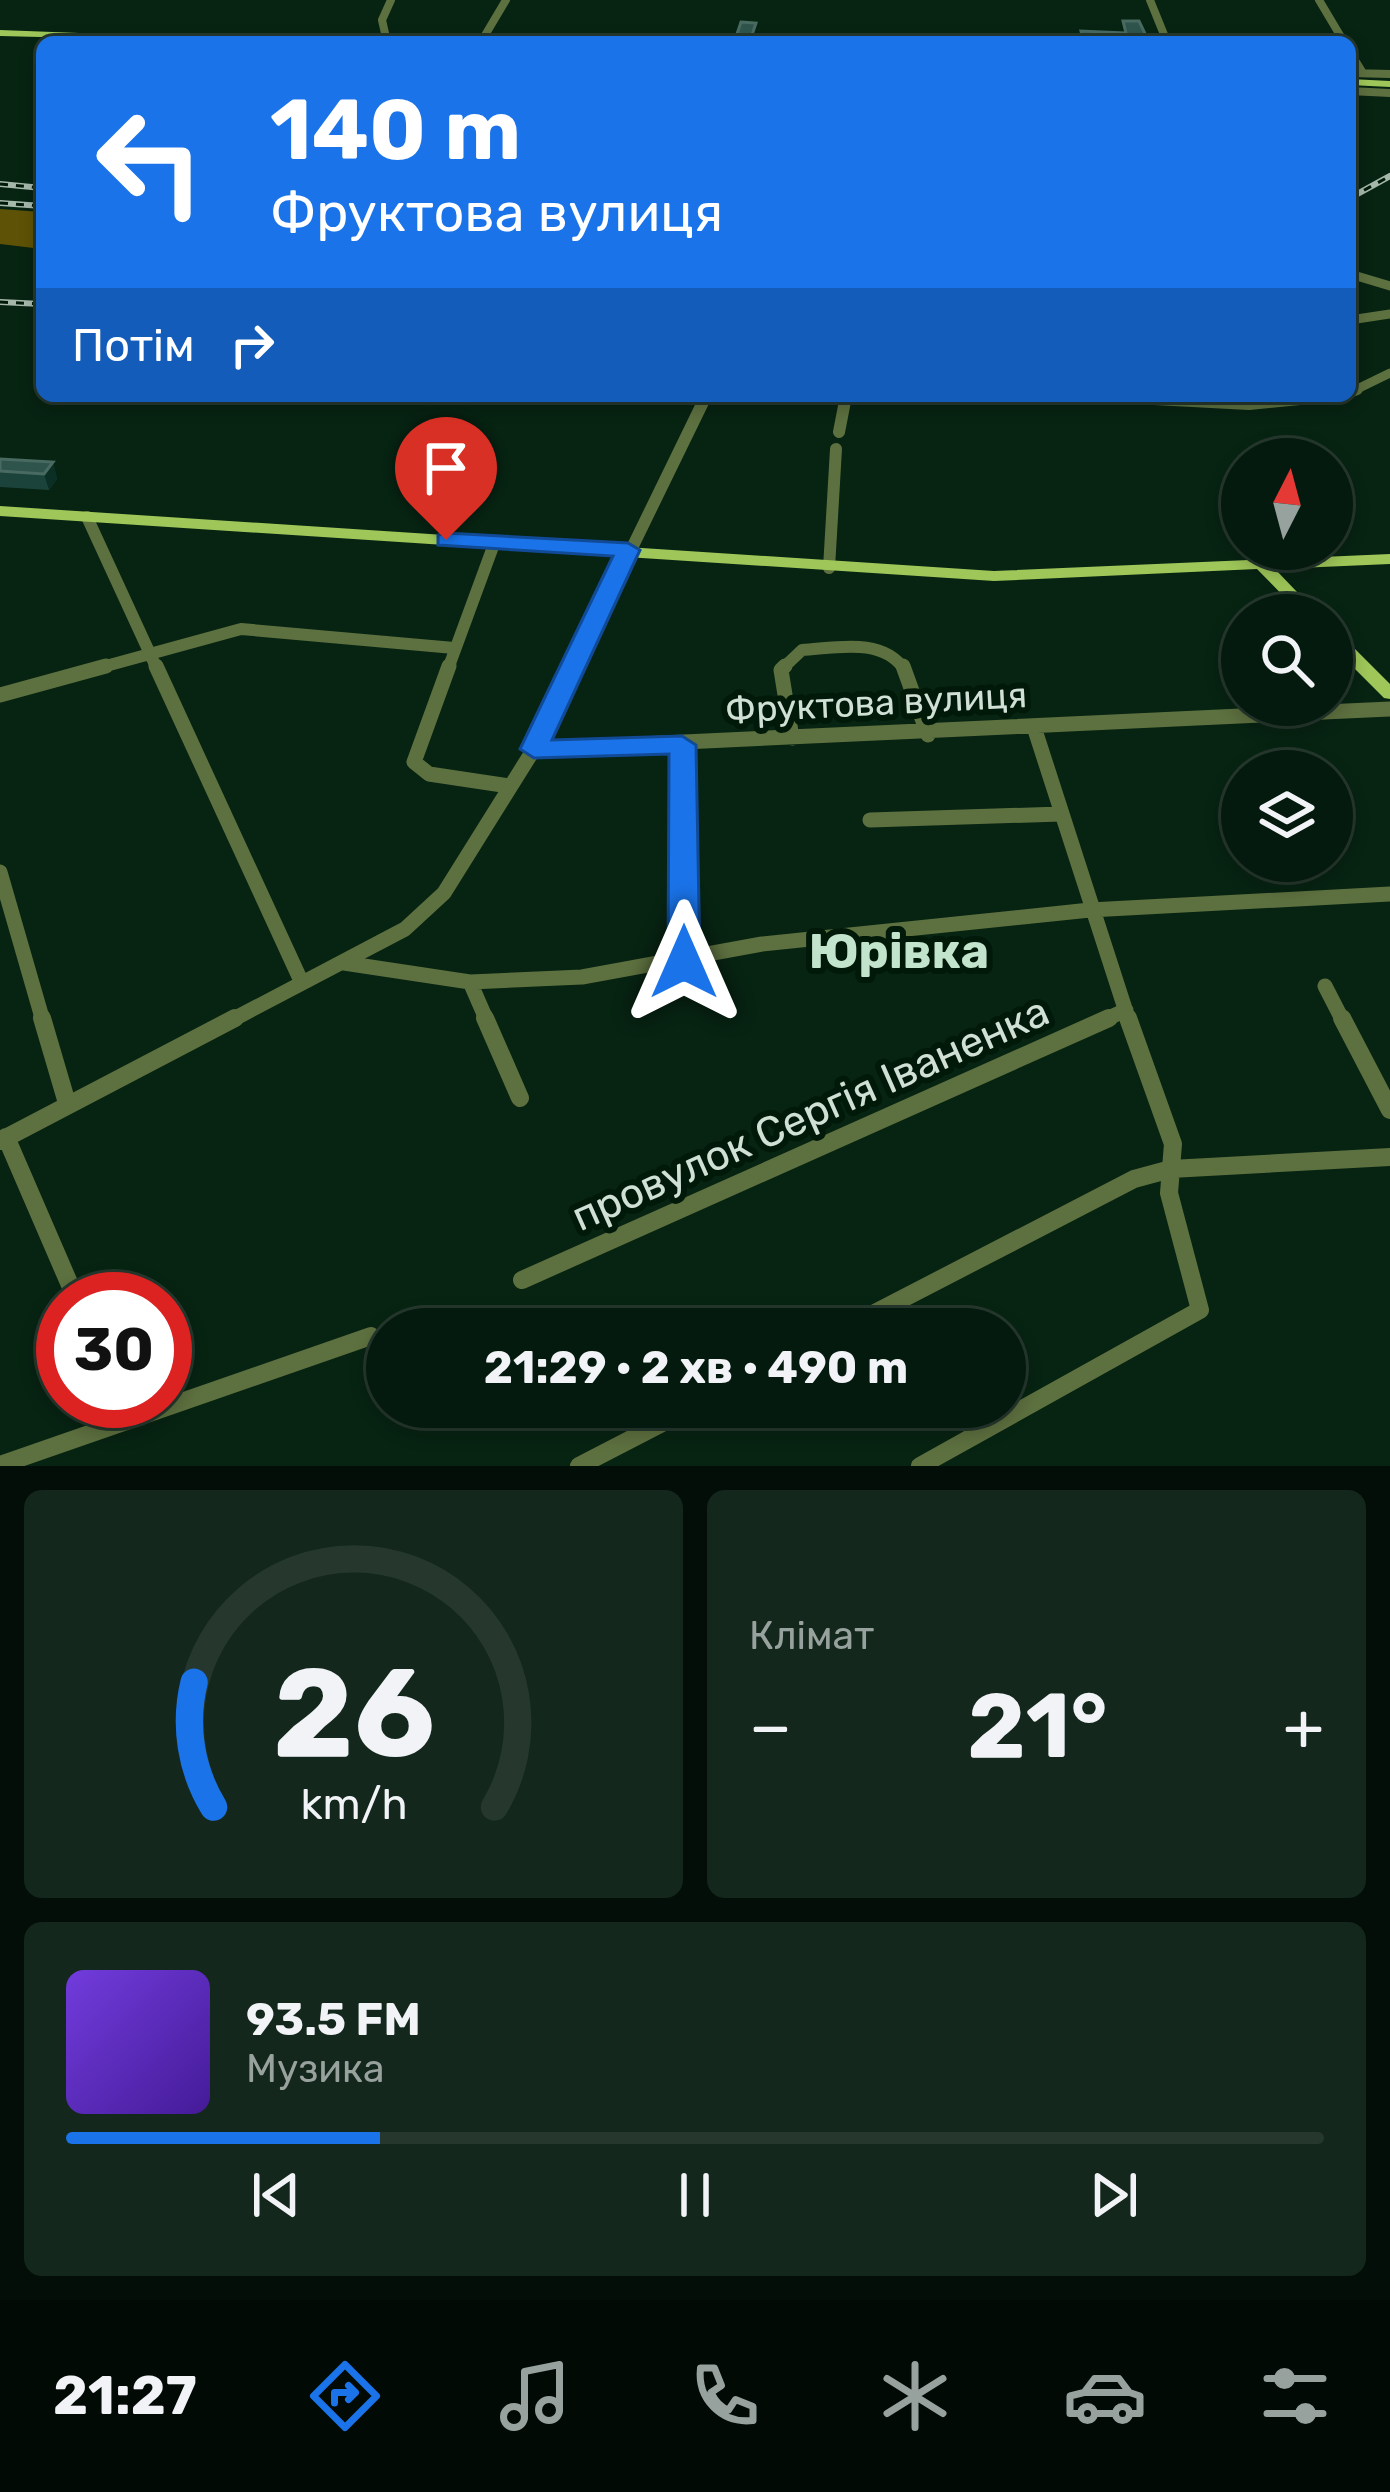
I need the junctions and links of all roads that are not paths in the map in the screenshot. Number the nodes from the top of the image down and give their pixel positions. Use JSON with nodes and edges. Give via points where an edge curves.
{"nodes":[{"id":1,"x":391,"y":0,"type":"edge"},
{"id":2,"x":506,"y":0,"type":"edge"},
{"id":3,"x":1150,"y":0,"type":"edge"},
{"id":4,"x":1319,"y":0,"type":"edge"},
{"id":5,"x":0,"y":33,"type":"edge"},
{"id":6,"x":79,"y":36,"type":"edge"},
{"id":7,"x":386,"y":36,"type":"edge"},
{"id":8,"x":485,"y":36,"type":"edge"},
{"id":9,"x":1165,"y":36,"type":"edge"},
{"id":10,"x":1340,"y":36,"type":"edge"},
{"id":11,"x":1356,"y":62,"type":"edge"},
{"id":12,"x":1356,"y":73,"type":"edge"},
{"id":13,"x":1363,"y":74,"type":"junction"},
{"id":14,"x":1390,"y":74,"type":"edge"},
{"id":15,"x":1390,"y":84,"type":"edge"},
{"id":16,"x":1356,"y":87,"type":"edge"},
{"id":17,"x":1356,"y":88,"type":"edge"},
{"id":18,"x":1390,"y":93,"type":"edge"},
{"id":19,"x":1356,"y":276,"type":"edge"},
{"id":20,"x":1390,"y":286,"type":"edge"},
{"id":21,"x":1390,"y":314,"type":"edge"},
{"id":22,"x":1356,"y":319,"type":"edge"},
{"id":23,"x":1390,"y":373,"type":"edge"},
{"id":24,"x":1356,"y":389,"type":"edge"},
{"id":25,"x":703,"y":402,"type":"edge"},
{"id":26,"x":845,"y":402,"type":"edge"},
{"id":27,"x":1211,"y":402,"type":"edge"},
{"id":28,"x":1269,"y":402,"type":"edge"},
{"id":29,"x":839,"y":432,"type":"dead end"},
{"id":30,"x":836,"y":449,"type":"dead end"},
{"id":31,"x":0,"y":511,"type":"edge"},
{"id":32,"x":87,"y":517,"type":"junction"},
{"id":33,"x":494,"y":544,"type":"junction"},
{"id":34,"x":628,"y":550,"type":"junction"},
{"id":35,"x":1390,"y":559,"type":"edge"},
{"id":36,"x":1353,"y":560,"type":"edge"},
{"id":37,"x":1221,"y":566,"type":"edge"},
{"id":38,"x":829,"y":568,"type":"junction"},
{"id":39,"x":1267,"y":570,"type":"edge"},
{"id":40,"x":1290,"y":594,"type":"edge"},
{"id":41,"x":454,"y":647,"type":"junction"},
{"id":42,"x":147,"y":654,"type":"junction"},
{"id":43,"x":1353,"y":657,"type":"edge"},
{"id":44,"x":1390,"y":694,"type":"edge"},
{"id":45,"x":0,"y":695,"type":"edge"},
{"id":46,"x":1390,"y":709,"type":"edge"},
{"id":47,"x":1034,"y":727,"type":"junction"},
{"id":48,"x":928,"y":735,"type":"junction"},
{"id":49,"x":792,"y":738,"type":"junction"},
{"id":50,"x":682,"y":745,"type":"junction"},
{"id":51,"x":534,"y":749,"type":"junction"},
{"id":52,"x":508,"y":786,"type":"junction"},
{"id":53,"x":1060,"y":814,"type":"junction"},
{"id":54,"x":870,"y":820,"type":"dead end"},
{"id":55,"x":0,"y":872,"type":"edge"},
{"id":56,"x":1390,"y":894,"type":"edge"},
{"id":57,"x":1090,"y":910,"type":"junction"},
{"id":58,"x":684,"y":962,"type":"junction"},
{"id":59,"x":344,"y":963,"type":"junction"},
{"id":60,"x":302,"y":982,"type":"junction"},
{"id":61,"x":470,"y":982,"type":"junction"},
{"id":62,"x":1325,"y":986,"type":"dead end"},
{"id":63,"x":1126,"y":1010,"type":"junction"},
{"id":64,"x":520,"y":1098,"type":"dead end"},
{"id":65,"x":68,"y":1103,"type":"junction"},
{"id":66,"x":1390,"y":1110,"type":"edge"},
{"id":67,"x":3,"y":1139,"type":"edge"},
{"id":68,"x":1390,"y":1157,"type":"edge"},
{"id":69,"x":1172,"y":1169,"type":"junction"},
{"id":70,"x":64,"y":1272,"type":"edge"},
{"id":71,"x":522,"y":1280,"type":"dead end"},
{"id":72,"x":884,"y":1308,"type":"edge"},
{"id":73,"x":366,"y":1338,"type":"edge"},
{"id":74,"x":652,"y":1428,"type":"edge"},
{"id":75,"x":0,"y":1465,"type":"edge"},
{"id":76,"x":579,"y":1466,"type":"edge"},
{"id":77,"x":920,"y":1466,"type":"edge"}],
"edges":[{"from":1,"to":7,"type":"street"},
{"from":2,"to":8,"type":"street"},
{"from":3,"to":9,"type":"street"},
{"from":4,"to":10,"type":"street"},
{"from":5,"to":6,"type":"main road"},
{"from":11,"to":13,"type":"street"},
{"from":12,"to":13,"type":"street"},
{"from":13,"to":14,"type":"street"},
{"from":15,"to":16,"type":"main road"},
{"from":17,"to":18,"type":"street"},
{"from":19,"to":20,"type":"street"},
{"from":21,"to":22,"type":"street"},
{"from":23,"to":24,"type":"street"},
{"from":25,"to":34,"type":"street"},
{"from":26,"to":29,"type":"street"},
{"from":27,"to":28,"type":"street"},
{"from":30,"to":38,"type":"street"},
{"from":31,"to":32,"type":"main road"},
{"from":32,"to":33,"type":"main road"},
{"from":32,"to":42,"type":"street"},
{"from":33,"to":34,"type":"main road"},
{"from":33,"to":41,"type":"street"},
{"from":34,"to":38,"type":"main road"},
{"from":34,"to":51,"type":"street"},
{"from":35,"to":36,"type":"main road"},
{"from":37,"to":38,"type":"main road","via":[[994,576]]},
{"from":39,"to":40,"type":"main road"},
{"from":41,"to":42,"type":"street","via":[[241,629]]},
{"from":41,"to":52,"type":"street","via":[[414,762],[430,774]]},
{"from":42,"to":45,"type":"street"},
{"from":42,"to":60,"type":"street"},
{"from":43,"to":44,"type":"main road"},
{"from":46,"to":47,"type":"street","name":"Фруктова вулиця"},
{"from":47,"to":48,"type":"street","name":"Фруктова вулиця"},
{"from":47,"to":53,"type":"street"},
{"from":48,"to":49,"type":"street","name":"Фруктова вулиця"},
{"from":48,"to":49,"type":"street","via":[[907,663],[884,646],[802,650],[781,670]]},
{"from":49,"to":50,"type":"street","name":"Фруктова вулиця"},
{"from":50,"to":51,"type":"street","name":"Фруктова вулиця"},
{"from":50,"to":58,"type":"street"},
{"from":51,"to":52,"type":"street"},
{"from":52,"to":59,"type":"street","via":[[445,893],[405,929]]},
{"from":53,"to":54,"type":"street"},
{"from":53,"to":57,"type":"street"},
{"from":55,"to":65,"type":"street"},
{"from":56,"to":57,"type":"street"},
{"from":57,"to":58,"type":"street","via":[[762,944]]},
{"from":57,"to":63,"type":"street"},
{"from":58,"to":61,"type":"street"},
{"from":59,"to":60,"type":"street"},
{"from":59,"to":61,"type":"street"},
{"from":60,"to":65,"type":"street"},
{"from":61,"to":64,"type":"street"},
{"from":62,"to":66,"type":"street"},
{"from":63,"to":69,"type":"street","via":[[1174,1144]]},
{"from":63,"to":71,"type":"street","name":"провулок Сергія Іваненка"},
{"from":65,"to":67,"type":"street"},
{"from":67,"to":70,"type":"street"},
{"from":68,"to":69,"type":"street"},
{"from":69,"to":72,"type":"street","via":[[1133,1179]]},
{"from":69,"to":77,"type":"street","via":[[1169,1193],[1200,1310]]},
{"from":73,"to":75,"type":"street"},
{"from":74,"to":76,"type":"street"}]}
